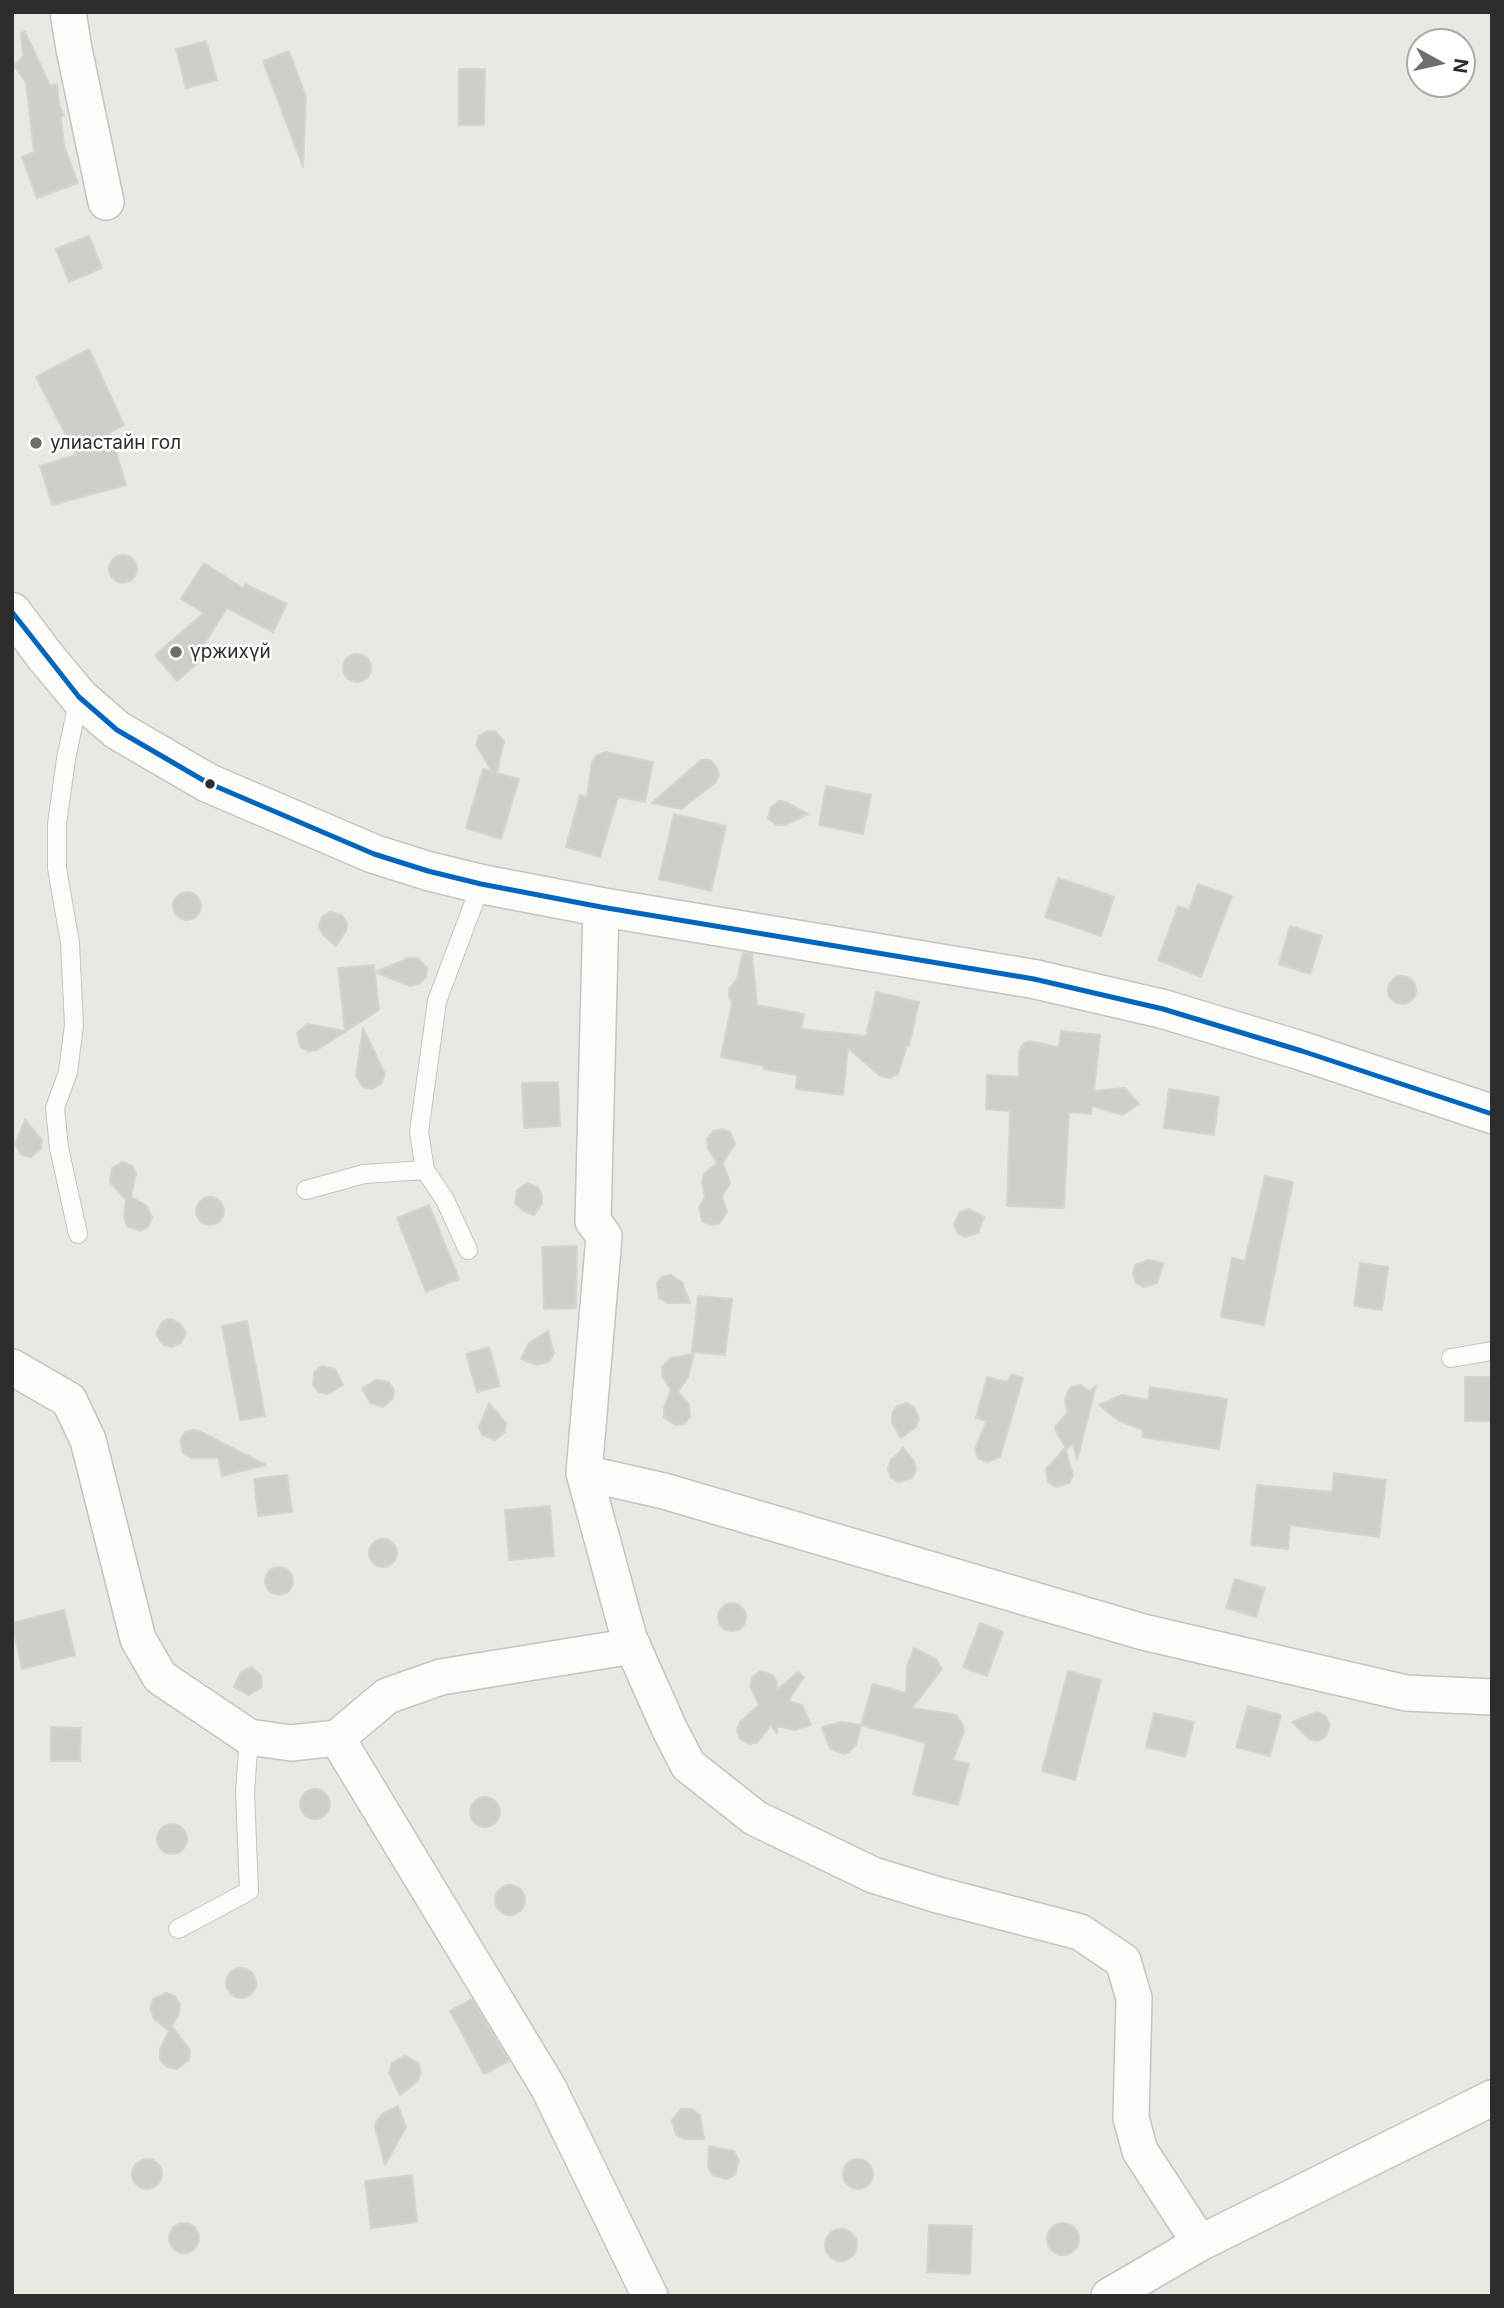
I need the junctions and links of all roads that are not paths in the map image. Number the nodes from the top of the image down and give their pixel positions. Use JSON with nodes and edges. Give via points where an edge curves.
{"nodes":[{"id":1,"x":68,"y":12,"type":"edge"},
{"id":2,"x":106,"y":202,"type":"dead end"},
{"id":3,"x":12,"y":612,"type":"edge"},
{"id":4,"x":79,"y":696,"type":"junction"},
{"id":5,"x":481,"y":884,"type":"junction"},
{"id":6,"x":601,"y":907,"type":"junction"},
{"id":7,"x":1492,"y":1114,"type":"edge"},
{"id":8,"x":425,"y":1170,"type":"junction"},
{"id":9,"x":306,"y":1190,"type":"dead end"},
{"id":10,"x":78,"y":1234,"type":"dead end"},
{"id":11,"x":468,"y":1250,"type":"dead end"},
{"id":12,"x":1492,"y":1351,"type":"edge"},
{"id":13,"x":1451,"y":1359,"type":"dead end"},
{"id":14,"x":12,"y":1367,"type":"edge"},
{"id":15,"x":584,"y":1474,"type":"junction"},
{"id":16,"x":632,"y":1646,"type":"junction"},
{"id":17,"x":1492,"y":1697,"type":"edge"},
{"id":18,"x":249,"y":1737,"type":"junction"},
{"id":19,"x":337,"y":1738,"type":"junction"},
{"id":20,"x":178,"y":1929,"type":"dead end"},
{"id":21,"x":1492,"y":2098,"type":"edge"},
{"id":22,"x":1200,"y":2243,"type":"junction"},
{"id":23,"x":650,"y":2296,"type":"edge"},
{"id":24,"x":1109,"y":2296,"type":"edge"}],
"edges":[{"from":1,"to":2,"type":"street"},
{"from":3,"to":4,"type":"street"},
{"from":4,"to":5,"type":"street","via":[[117,730],[208,783],[374,854]]},
{"from":4,"to":10,"type":"lane","via":[[57,824],[57,868],[70,943],[74,1025],[68,1072],[55,1108]]},
{"from":5,"to":6,"type":"street"},
{"from":5,"to":8,"type":"lane","via":[[437,1001],[419,1132]]},
{"from":6,"to":7,"type":"street","via":[[1034,979],[1163,1009]]},
{"from":6,"to":15,"type":"street","via":[[593,1221],[604,1236]]},
{"from":8,"to":9,"type":"lane","via":[[364,1174]]},
{"from":8,"to":11,"type":"lane"},
{"from":12,"to":13,"type":"lane"},
{"from":14,"to":18,"type":"street","via":[[69,1400],[88,1440],[138,1639],[160,1677]]},
{"from":15,"to":16,"type":"street"},
{"from":15,"to":17,"type":"street","via":[[664,1491],[1143,1632],[1405,1693]]},
{"from":16,"to":19,"type":"street","via":[[441,1677],[387,1696]]},
{"from":16,"to":22,"type":"street","via":[[688,1765],[755,1818],[873,1875],[1080,1932],[1123,1961],[1134,1997],[1131,2118],[1140,2151]]},
{"from":18,"to":19,"type":"street","via":[[291,1743]]},
{"from":18,"to":20,"type":"lane","via":[[245,1792],[249,1891]]},
{"from":19,"to":23,"type":"street","via":[[548,2087]]},
{"from":21,"to":22,"type":"street"},
{"from":22,"to":24,"type":"street"}]}
